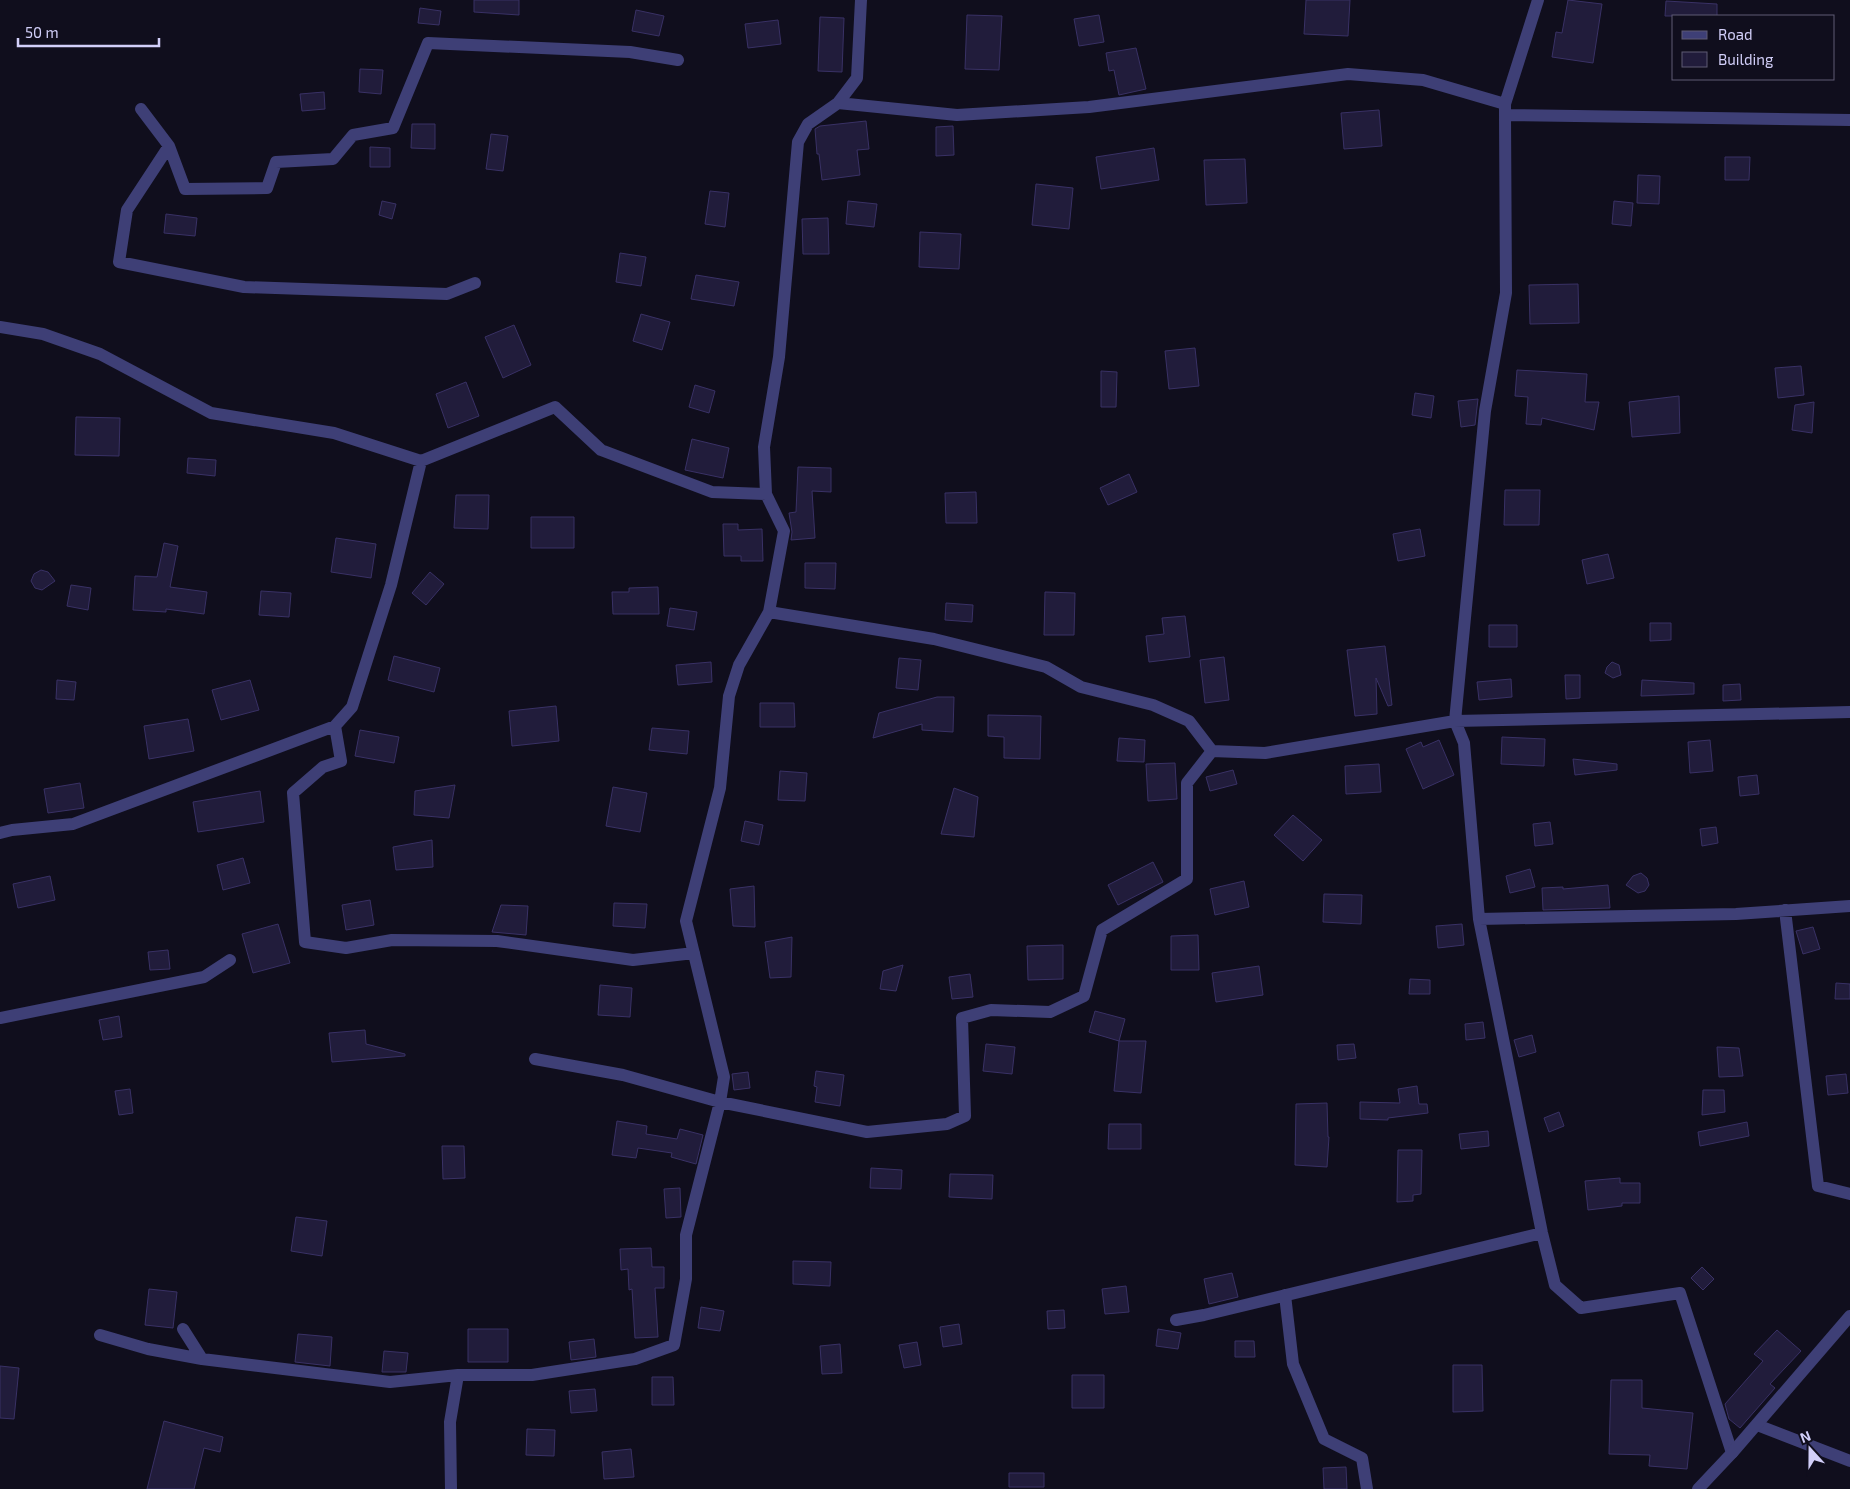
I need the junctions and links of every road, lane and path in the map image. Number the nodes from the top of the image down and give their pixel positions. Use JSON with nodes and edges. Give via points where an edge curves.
{"nodes":[{"id":1,"x":861,"y":0,"type":"edge"},
{"id":2,"x":1538,"y":0,"type":"edge"},
{"id":3,"x":678,"y":60,"type":"dead end"},
{"id":4,"x":838,"y":103,"type":"junction"},
{"id":5,"x":141,"y":109,"type":"dead end"},
{"id":6,"x":1505,"y":110,"type":"junction"},
{"id":7,"x":1850,"y":120,"type":"edge"},
{"id":8,"x":169,"y":146,"type":"junction"},
{"id":9,"x":475,"y":283,"type":"dead end"},
{"id":10,"x":0,"y":327,"type":"edge"},
{"id":11,"x":421,"y":460,"type":"junction"},
{"id":12,"x":766,"y":494,"type":"junction"},
{"id":13,"x":769,"y":612,"type":"junction"},
{"id":14,"x":1850,"y":712,"type":"edge"},
{"id":15,"x":1455,"y":721,"type":"junction"},
{"id":16,"x":335,"y":726,"type":"junction"},
{"id":17,"x":1212,"y":751,"type":"junction"},
{"id":18,"x":0,"y":834,"type":"edge"},
{"id":19,"x":1850,"y":906,"type":"edge"},
{"id":20,"x":1785,"y":910,"type":"junction"},
{"id":21,"x":1479,"y":919,"type":"junction"},
{"id":22,"x":694,"y":952,"type":"junction"},
{"id":23,"x":230,"y":960,"type":"dead end"},
{"id":24,"x":0,"y":1018,"type":"edge"},
{"id":25,"x":535,"y":1059,"type":"dead end"},
{"id":26,"x":720,"y":1102,"type":"junction"},
{"id":27,"x":1850,"y":1194,"type":"edge"},
{"id":28,"x":1542,"y":1233,"type":"junction"},
{"id":29,"x":1285,"y":1295,"type":"junction"},
{"id":30,"x":1850,"y":1316,"type":"edge"},
{"id":31,"x":1176,"y":1320,"type":"dead end"},
{"id":32,"x":183,"y":1329,"type":"dead end"},
{"id":33,"x":100,"y":1335,"type":"dead end"},
{"id":34,"x":202,"y":1359,"type":"junction"},
{"id":35,"x":458,"y":1375,"type":"junction"},
{"id":36,"x":1757,"y":1424,"type":"junction"},
{"id":37,"x":1732,"y":1453,"type":"junction"},
{"id":38,"x":1850,"y":1461,"type":"edge"},
{"id":39,"x":451,"y":1489,"type":"edge"},
{"id":40,"x":1367,"y":1489,"type":"edge"},
{"id":41,"x":1698,"y":1489,"type":"edge"}],
"edges":[{"from":1,"to":4,"type":"street","via":[[858,78]]},
{"from":2,"to":6,"type":"street"},
{"from":3,"to":8,"type":"street","via":[[630,52],[428,43],[393,128],[353,135],[333,159],[276,162],[267,188],[185,189]]},
{"from":4,"to":6,"type":"street","via":[[957,116],[1090,108],[1348,74],[1423,80]]},
{"from":4,"to":12,"type":"street","via":[[808,124],[798,142],[779,357],[764,447]]},
{"from":5,"to":8,"type":"street"},
{"from":6,"to":7,"type":"street"},
{"from":6,"to":15,"type":"street","via":[[1506,293],[1485,411]]},
{"from":8,"to":9,"type":"street","via":[[127,210],[119,262],[244,287],[447,294]]},
{"from":10,"to":11,"type":"street","via":[[43,334],[100,354],[211,413],[334,433]]},
{"from":11,"to":12,"type":"street","via":[[555,408],[601,450],[712,492]]},
{"from":11,"to":16,"type":"street","via":[[391,585],[355,698],[352,707]]},
{"from":12,"to":13,"type":"street","via":[[784,531]]},
{"from":13,"to":17,"type":"street","via":[[934,639],[1046,667],[1081,687],[1153,705],[1189,721]]},
{"from":13,"to":22,"type":"street","via":[[740,665],[729,696],[720,788],[686,921]]},
{"from":14,"to":15,"type":"street"},
{"from":15,"to":17,"type":"street","via":[[1265,753]]},
{"from":15,"to":21,"type":"street","via":[[1464,743]]},
{"from":16,"to":18,"type":"street","via":[[73,824]]},
{"from":16,"to":22,"type":"street","via":[[341,761],[323,767],[293,793],[305,942],[346,948],[392,940],[498,941],[633,960]]},
{"from":17,"to":26,"type":"street","via":[[1187,783],[1187,879],[1102,930],[1084,996],[1050,1012],[991,1010],[962,1018],[965,1116],[947,1124],[866,1132]]},
{"from":19,"to":20,"type":"street"},
{"from":20,"to":21,"type":"street","via":[[1736,914]]},
{"from":20,"to":27,"type":"street","via":[[1818,1186]]},
{"from":21,"to":28,"type":"street"},
{"from":22,"to":26,"type":"street","via":[[724,1077]]},
{"from":23,"to":24,"type":"street","via":[[204,977]]},
{"from":25,"to":26,"type":"street","via":[[624,1075]]},
{"from":26,"to":35,"type":"street","via":[[686,1235],[686,1279],[674,1345],[635,1359],[532,1375]]},
{"from":28,"to":29,"type":"street"},
{"from":28,"to":37,"type":"street","via":[[1554,1285],[1581,1308],[1680,1293]]},
{"from":29,"to":31,"type":"street"},
{"from":29,"to":40,"type":"street","via":[[1293,1364],[1324,1440],[1362,1458]]},
{"from":30,"to":36,"type":"street"},
{"from":32,"to":34,"type":"street"},
{"from":33,"to":34,"type":"street","via":[[148,1349]]},
{"from":34,"to":35,"type":"street","via":[[390,1382]]},
{"from":35,"to":39,"type":"street","via":[[450,1422]]},
{"from":36,"to":37,"type":"street"},
{"from":36,"to":38,"type":"street"},
{"from":37,"to":41,"type":"street"}]}
